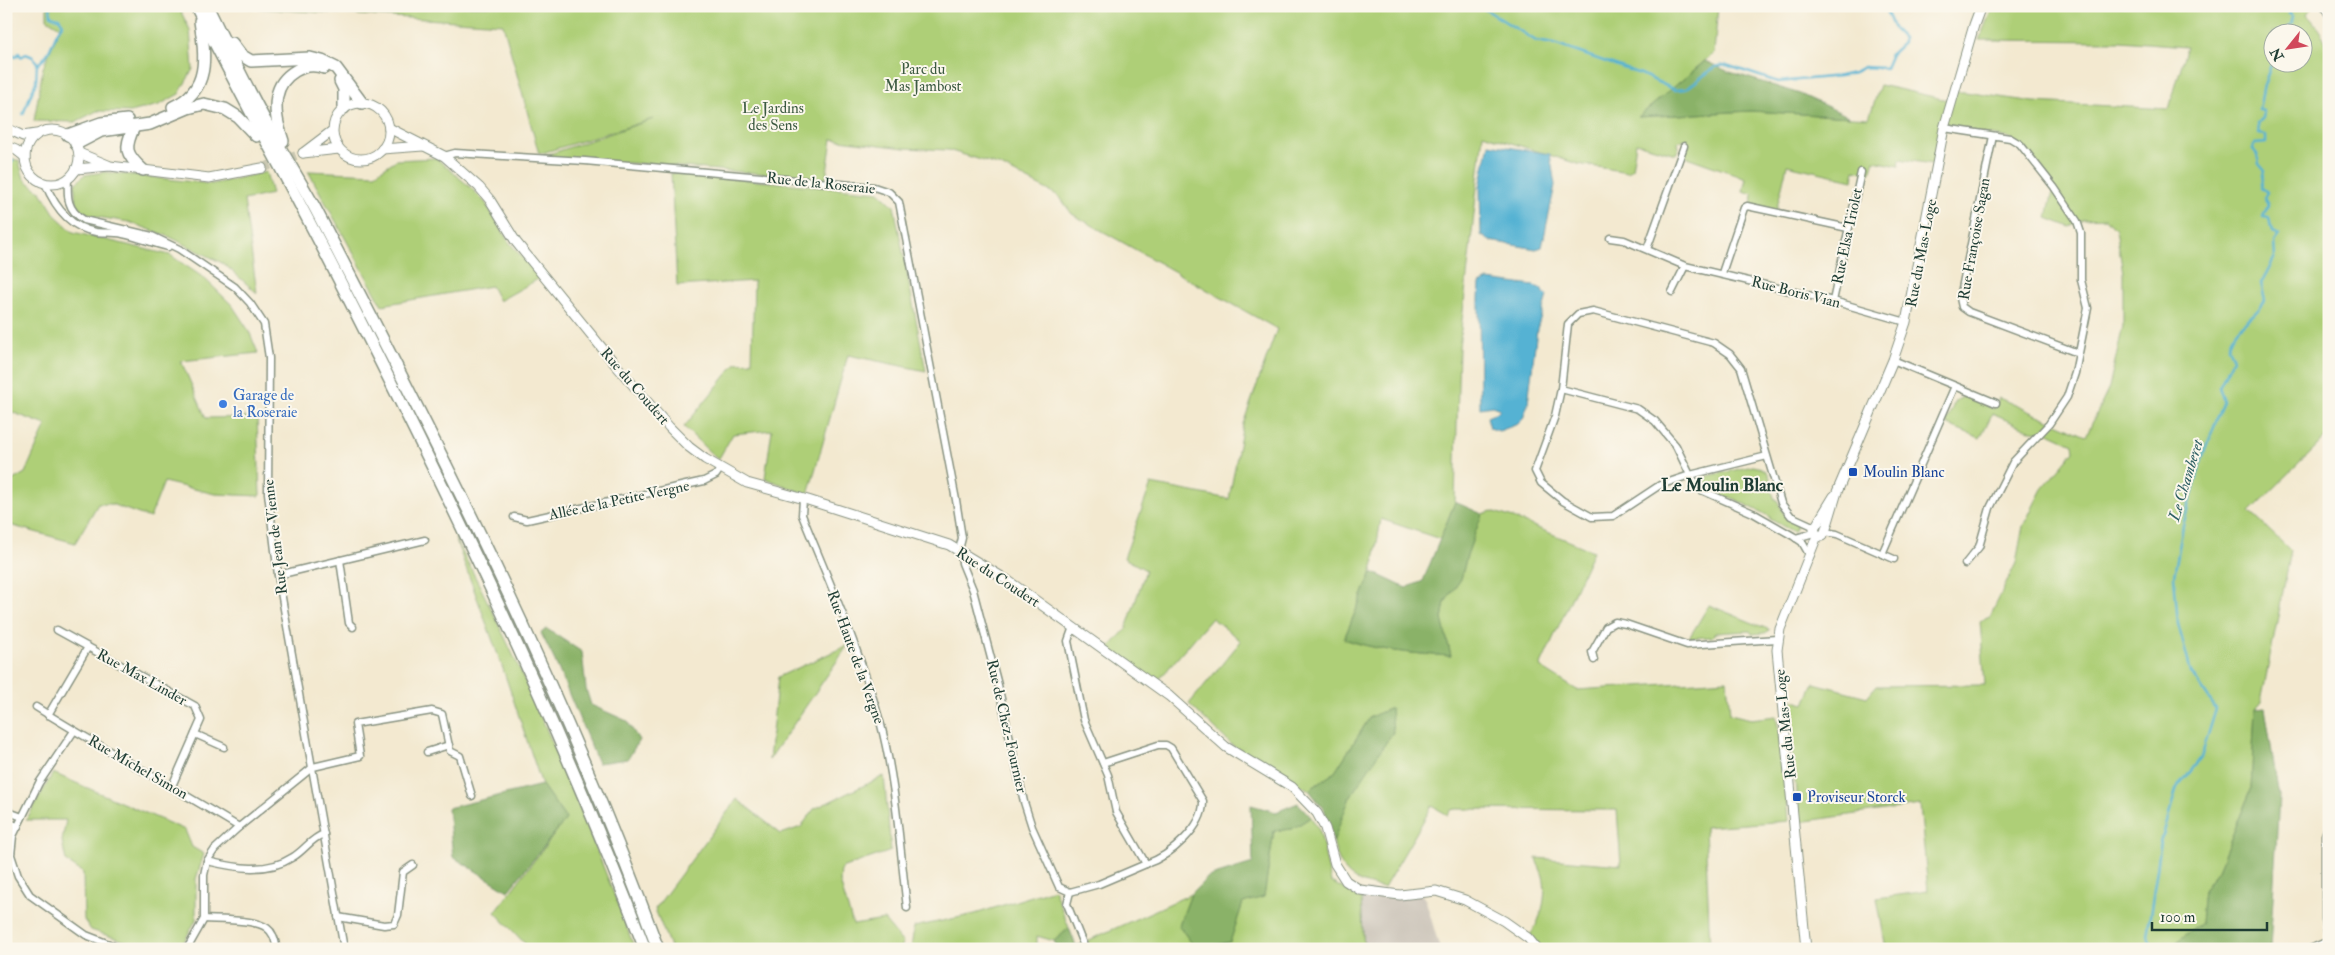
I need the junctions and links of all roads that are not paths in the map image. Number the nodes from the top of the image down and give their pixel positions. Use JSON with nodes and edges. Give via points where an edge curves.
{"nodes":[{"id":1,"x":1981,"y":6,"type":"edge"},
{"id":2,"x":2325,"y":6,"type":"edge"},
{"id":3,"x":202,"y":8,"type":"edge"},
{"id":4,"x":2329,"y":13,"type":"edge"},
{"id":5,"x":362,"y":103,"type":"junction"},
{"id":6,"x":344,"y":108,"type":"junction"},
{"id":7,"x":134,"y":127,"type":"junction"},
{"id":8,"x":6,"y":128,"type":"edge"},
{"id":9,"x":389,"y":128,"type":"junction"},
{"id":10,"x":1944,"y":128,"type":"junction"},
{"id":11,"x":332,"y":131,"type":"junction"},
{"id":12,"x":36,"y":134,"type":"junction"},
{"id":13,"x":1993,"y":136,"type":"junction"},
{"id":14,"x":74,"y":144,"type":"junction"},
{"id":15,"x":6,"y":146,"type":"edge"},
{"id":16,"x":423,"y":146,"type":"junction"},
{"id":17,"x":1684,"y":146,"type":"dead end"},
{"id":18,"x":382,"y":149,"type":"junction"},
{"id":19,"x":339,"y":150,"type":"junction"},
{"id":20,"x":444,"y":156,"type":"junction"},
{"id":21,"x":25,"y":157,"type":"junction"},
{"id":22,"x":285,"y":157,"type":"junction"},
{"id":23,"x":110,"y":166,"type":"junction"},
{"id":24,"x":262,"y":168,"type":"tunnel mouth"},
{"id":25,"x":76,"y":169,"type":"junction"},
{"id":26,"x":143,"y":170,"type":"junction"},
{"id":27,"x":1861,"y":172,"type":"dead end"},
{"id":28,"x":68,"y":179,"type":"junction"},
{"id":29,"x":45,"y":183,"type":"junction"},
{"id":30,"x":293,"y":191,"type":"junction"},
{"id":31,"x":1848,"y":228,"type":"junction"},
{"id":32,"x":1610,"y":238,"type":"dead end"},
{"id":33,"x":1647,"y":249,"type":"junction"},
{"id":34,"x":178,"y":250,"type":"junction"},
{"id":35,"x":1685,"y":266,"type":"junction"},
{"id":36,"x":1722,"y":273,"type":"junction"},
{"id":37,"x":1672,"y":292,"type":"dead end"},
{"id":38,"x":1833,"y":301,"type":"junction"},
{"id":39,"x":1906,"y":322,"type":"junction"},
{"id":40,"x":2078,"y":353,"type":"junction"},
{"id":41,"x":1893,"y":360,"type":"junction"},
{"id":42,"x":1954,"y":386,"type":"junction"},
{"id":43,"x":1561,"y":389,"type":"junction"},
{"id":44,"x":1996,"y":404,"type":"dead end"},
{"id":45,"x":1767,"y":456,"type":"junction"},
{"id":46,"x":720,"y":469,"type":"junction"},
{"id":47,"x":1690,"y":475,"type":"junction"},
{"id":48,"x":804,"y":499,"type":"junction"},
{"id":49,"x":514,"y":517,"type":"dead end"},
{"id":50,"x":1819,"y":530,"type":"junction"},
{"id":51,"x":1796,"y":538,"type":"junction"},
{"id":52,"x":425,"y":540,"type":"dead end"},
{"id":53,"x":960,"y":551,"type":"junction"},
{"id":54,"x":1882,"y":554,"type":"junction"},
{"id":55,"x":1810,"y":556,"type":"junction"},
{"id":56,"x":1894,"y":559,"type":"dead end"},
{"id":57,"x":340,"y":560,"type":"junction"},
{"id":58,"x":1965,"y":564,"type":"dead end"},
{"id":59,"x":278,"y":575,"type":"junction"},
{"id":60,"x":353,"y":627,"type":"dead end"},
{"id":61,"x":1073,"y":627,"type":"junction"},
{"id":62,"x":57,"y":630,"type":"dead end"},
{"id":63,"x":1778,"y":639,"type":"junction"},
{"id":64,"x":88,"y":647,"type":"junction"},
{"id":65,"x":1594,"y":660,"type":"dead end"},
{"id":66,"x":36,"y":708,"type":"dead end"},
{"id":67,"x":48,"y":715,"type":"junction"},
{"id":68,"x":74,"y":731,"type":"junction"},
{"id":69,"x":195,"y":734,"type":"junction"},
{"id":70,"x":449,"y":745,"type":"junction"},
{"id":71,"x":224,"y":747,"type":"dead end"},
{"id":72,"x":427,"y":752,"type":"dead end"},
{"id":73,"x":1103,"y":763,"type":"junction"},
{"id":74,"x":313,"y":767,"type":"junction"},
{"id":75,"x":172,"y":786,"type":"junction"},
{"id":76,"x":472,"y":796,"type":"dead end"},
{"id":77,"x":6,"y":811,"type":"edge"},
{"id":78,"x":22,"y":817,"type":"junction"},
{"id":79,"x":6,"y":822,"type":"edge"},
{"id":80,"x":2329,"y":824,"type":"edge"},
{"id":81,"x":18,"y":826,"type":"junction"},
{"id":82,"x":239,"y":827,"type":"junction"},
{"id":83,"x":324,"y":834,"type":"junction"},
{"id":84,"x":207,"y":861,"type":"junction"},
{"id":85,"x":1146,"y":864,"type":"junction"},
{"id":86,"x":412,"y":865,"type":"dead end"},
{"id":87,"x":1070,"y":892,"type":"junction"},
{"id":88,"x":907,"y":908,"type":"dead end"},
{"id":89,"x":338,"y":917,"type":"junction"},
{"id":90,"x":204,"y":919,"type":"junction"},
{"id":91,"x":2328,"y":942,"type":"edge"},
{"id":92,"x":122,"y":949,"type":"edge"},
{"id":93,"x":187,"y":949,"type":"edge"},
{"id":94,"x":277,"y":949,"type":"edge"},
{"id":95,"x":344,"y":949,"type":"edge"},
{"id":96,"x":645,"y":949,"type":"edge"},
{"id":97,"x":658,"y":949,"type":"edge"},
{"id":98,"x":1085,"y":949,"type":"edge"},
{"id":99,"x":1537,"y":949,"type":"edge"},
{"id":100,"x":1806,"y":949,"type":"edge"},
{"id":101,"x":2310,"y":949,"type":"edge"}],
"edges":[{"from":1,"to":10,"type":"street","name":"Rue du Mas-Loge"},
{"from":2,"to":4,"type":"street"},
{"from":3,"to":5,"type":"highway","via":[[219,19],[235,49],[245,59],[251,62],[310,58],[322,61],[336,68]]},
{"from":3,"to":14,"type":"highway","via":[[204,69],[184,102],[137,119],[101,123]]},
{"from":3,"to":22,"type":"highway"},
{"from":3,"to":30,"type":"highway","via":[[241,96]]},
{"from":5,"to":6,"type":"street"},
{"from":5,"to":9,"type":"street","via":[[377,108]]},
{"from":6,"to":11,"type":"street"},
{"from":6,"to":22,"type":"highway","via":[[344,89],[333,73],[322,66],[297,69],[284,81],[277,95],[276,124]]},
{"from":7,"to":14,"type":"highway","via":[[101,132]]},
{"from":7,"to":26,"type":"highway","via":[[127,151]]},
{"from":7,"to":30,"type":"highway","via":[[204,104],[225,109],[252,129],[275,171]]},
{"from":8,"to":12,"type":"street","via":[[23,136]]},
{"from":9,"to":16,"type":"street","name":"Rue du Coudert"},
{"from":9,"to":18,"type":"street"},
{"from":10,"to":13,"type":"street"},
{"from":10,"to":39,"type":"street","name":"Rue du Mas-Loge"},
{"from":11,"to":19,"type":"street"},
{"from":11,"to":19,"type":"street","via":[[303,153]]},
{"from":12,"to":14,"type":"street","via":[[52,129]]},
{"from":12,"to":21,"type":"street","via":[[26,148]]},
{"from":13,"to":40,"type":"street","via":[[2010,138],[2020,144],[2077,221],[2081,233],[2081,280],[2088,308]]},
{"from":13,"to":40,"type":"street","name":"Rue Françoise Sagan","via":[[1960,298],[1962,307]]},
{"from":14,"to":23,"type":"street"},
{"from":14,"to":25,"type":"street"},
{"from":15,"to":21,"type":"street"},
{"from":16,"to":18,"type":"street","name":"Rue du Coudert"},
{"from":16,"to":20,"type":"street","name":"Rue du Coudert"},
{"from":17,"to":33,"type":"street"},
{"from":18,"to":19,"type":"street","via":[[361,160]]},
{"from":20,"to":46,"type":"street","name":"Rue du Coudert","via":[[479,186],[522,250],[663,420],[689,447]]},
{"from":20,"to":53,"type":"street","name":"Rue de la Roseraie","via":[[455,153],[585,161],[874,187],[889,192],[899,202],[956,500],[962,538]]},
{"from":21,"to":29,"type":"street","via":[[31,173]]},
{"from":22,"to":97,"type":"highway","via":[[353,282],[492,562],[590,777]]},
{"from":23,"to":25,"type":"street"},
{"from":23,"to":26,"type":"street"},
{"from":24,"to":26,"type":"street","via":[[209,178]]},
{"from":25,"to":28,"type":"street"},
{"from":27,"to":31,"type":"street","name":"Rue Elsa Triolet"},
{"from":28,"to":29,"type":"street"},
{"from":28,"to":34,"type":"street","name":"Rue Jean de Vienne","via":[[69,208],[84,220],[127,228],[152,236]]},
{"from":29,"to":34,"type":"street","via":[[64,215],[78,227],[94,232],[122,233]]},
{"from":30,"to":96,"type":"highway","via":[[472,546],[578,782]]},
{"from":31,"to":36,"type":"street","via":[[1747,206]]},
{"from":31,"to":38,"type":"street","name":"Rue Elsa Triolet"},
{"from":32,"to":33,"type":"street","name":"Rue Boris Vian"},
{"from":33,"to":35,"type":"street","name":"Rue Boris Vian"},
{"from":34,"to":59,"type":"street","name":"Rue Jean de Vienne","via":[[235,287],[264,324],[269,358],[268,493]]},
{"from":35,"to":36,"type":"street","name":"Rue Boris Vian"},
{"from":35,"to":37,"type":"street"},
{"from":36,"to":38,"type":"street","name":"Rue Boris Vian"},
{"from":38,"to":39,"type":"street","name":"Rue Boris Vian"},
{"from":39,"to":41,"type":"street","name":"Rue du Mas-Loge"},
{"from":40,"to":58,"type":"street","via":[[2066,397],[2049,424],[2013,462],[1990,508],[1979,547]]},
{"from":41,"to":42,"type":"street"},
{"from":41,"to":50,"type":"street","name":"Rue du Mas-Loge"},
{"from":42,"to":44,"type":"street"},
{"from":42,"to":54,"type":"street"},
{"from":43,"to":45,"type":"street","via":[[1566,331],[1582,312],[1593,311],[1714,343],[1730,354],[1741,368]]},
{"from":43,"to":47,"type":"street","via":[[1638,409],[1655,421],[1676,446]]},
{"from":43,"to":47,"type":"street","via":[[1535,471],[1541,483],[1563,501],[1592,517],[1613,516],[1660,486]]},
{"from":45,"to":47,"type":"street"},
{"from":45,"to":50,"type":"street","via":[[1781,503],[1791,516]]},
{"from":46,"to":48,"type":"street","name":"Rue du Coudert","via":[[747,484]]},
{"from":46,"to":49,"type":"street","name":"Allée de la Petite Vergne","via":[[704,481],[527,520]]},
{"from":47,"to":51,"type":"street","via":[[1702,490],[1753,513]]},
{"from":48,"to":53,"type":"street","name":"Rue du Coudert"},
{"from":48,"to":88,"type":"street","name":"Rue Haute de la Vergne","via":[[802,516],[864,670],[881,726],[890,769]]},
{"from":50,"to":51,"type":"street"},
{"from":50,"to":54,"type":"street","via":[[1837,534]]},
{"from":50,"to":55,"type":"street","name":"Rue du Mas-Loge"},
{"from":51,"to":55,"type":"street"},
{"from":52,"to":57,"type":"street"},
{"from":53,"to":61,"type":"street","name":"Rue du Coudert"},
{"from":53,"to":87,"type":"street","name":"Rue de Chez-Fournier","via":[[998,686],[1032,827],[1059,886]]},
{"from":54,"to":56,"type":"street"},
{"from":55,"to":63,"type":"street","name":"Rue du Mas-Loge"},
{"from":57,"to":59,"type":"street"},
{"from":57,"to":60,"type":"street","via":[[349,623]]},
{"from":59,"to":74,"type":"street","name":"Rue Jean de Vienne"},
{"from":61,"to":73,"type":"street","via":[[1068,641],[1079,703]]},
{"from":61,"to":99,"type":"street","name":"Rue du Coudert","via":[[1169,696],[1226,747],[1292,787],[1325,828],[1335,864],[1346,880],[1360,890],[1400,895],[1436,891],[1465,900],[1504,921],[1528,938]]},
{"from":62,"to":64,"type":"street","name":"Rue Max Linder"},
{"from":63,"to":65,"type":"street","via":[[1687,645],[1615,622],[1606,627],[1592,652]]},
{"from":63,"to":100,"type":"street","name":"Rue du Mas-Loge"},
{"from":64,"to":67,"type":"street","name":"Rue Max Linder"},
{"from":64,"to":69,"type":"street","name":"Rue Max Linder","via":[[196,706],[202,720]]},
{"from":66,"to":67,"type":"street","name":"Rue Michel Simon"},
{"from":67,"to":68,"type":"street","name":"Rue Michel Simon"},
{"from":68,"to":75,"type":"street","name":"Rue Michel Simon"},
{"from":68,"to":78,"type":"street","via":[[39,783]]},
{"from":69,"to":71,"type":"street"},
{"from":69,"to":75,"type":"street","name":"Rue Max Linder"},
{"from":70,"to":72,"type":"street"},
{"from":70,"to":74,"type":"street","via":[[442,714],[432,711],[355,724],[360,756]]},
{"from":70,"to":76,"type":"street","via":[[450,751],[460,756]]},
{"from":73,"to":85,"type":"street","via":[[1116,812]]},
{"from":73,"to":85,"type":"street","via":[[1166,745],[1171,748],[1203,801],[1203,811],[1191,829],[1172,850]]},
{"from":74,"to":82,"type":"street"},
{"from":74,"to":83,"type":"street","name":"Rue Jean de Vienne"},
{"from":75,"to":82,"type":"street","name":"Rue Michel Simon"},
{"from":77,"to":78,"type":"street"},
{"from":78,"to":81,"type":"street"},
{"from":79,"to":81,"type":"street"},
{"from":80,"to":91,"type":"street","via":[[2325,835]]},
{"from":81,"to":92,"type":"street","via":[[13,836],[11,855],[30,896],[86,935]]},
{"from":82,"to":84,"type":"street"},
{"from":83,"to":84,"type":"street","via":[[316,836],[294,857],[278,864],[236,868]]},
{"from":83,"to":89,"type":"street","name":"Rue Jean de Vienne"},
{"from":84,"to":90,"type":"street"},
{"from":85,"to":87,"type":"street"},
{"from":86,"to":89,"type":"street","via":[[403,872],[394,924]]},
{"from":87,"to":98,"type":"street","via":[[1067,904]]},
{"from":89,"to":95,"type":"street","name":"Rue Jean de Vienne"},
{"from":90,"to":93,"type":"street"},
{"from":90,"to":94,"type":"street","via":[[258,923],[274,935]]},
{"from":91,"to":101,"type":"street"}]}
